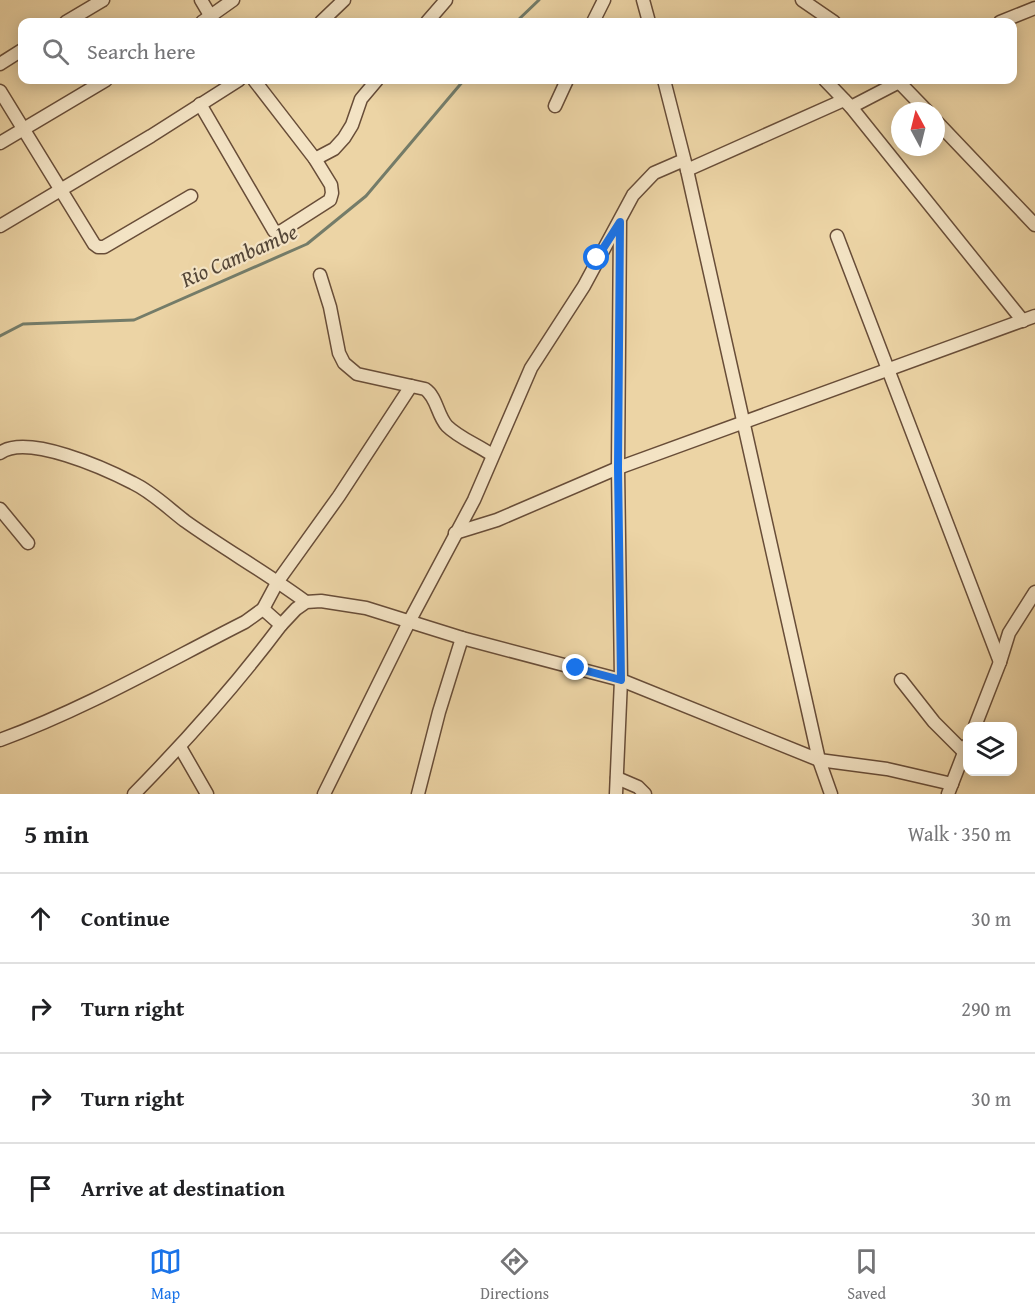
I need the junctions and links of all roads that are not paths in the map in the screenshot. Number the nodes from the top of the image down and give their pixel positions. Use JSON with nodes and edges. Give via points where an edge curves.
{"nodes":[{"id":1,"x":103,"y":0,"type":"edge"},
{"id":2,"x":201,"y":0,"type":"edge"},
{"id":3,"x":233,"y":0,"type":"edge"},
{"id":4,"x":344,"y":0,"type":"edge"},
{"id":5,"x":446,"y":0,"type":"edge"},
{"id":6,"x":604,"y":0,"type":"edge"},
{"id":7,"x":643,"y":0,"type":"edge"},
{"id":8,"x":805,"y":1,"type":"edge"},
{"id":9,"x":1035,"y":8,"type":"edge"},
{"id":10,"x":73,"y":18,"type":"edge"},
{"id":11,"x":208,"y":18,"type":"edge"},
{"id":12,"x":212,"y":18,"type":"edge"},
{"id":13,"x":325,"y":18,"type":"edge"},
{"id":14,"x":430,"y":18,"type":"edge"},
{"id":15,"x":595,"y":18,"type":"edge"},
{"id":16,"x":648,"y":18,"type":"edge"},
{"id":17,"x":828,"y":18,"type":"edge"},
{"id":18,"x":1010,"y":18,"type":"edge"},
{"id":19,"x":18,"y":52,"type":"edge"},
{"id":20,"x":0,"y":63,"type":"edge"},
{"id":21,"x":99,"y":84,"type":"edge"},
{"id":22,"x":232,"y":84,"type":"edge"},
{"id":23,"x":257,"y":84,"type":"edge"},
{"id":24,"x":374,"y":84,"type":"edge"},
{"id":25,"x":565,"y":84,"type":"edge"},
{"id":26,"x":665,"y":84,"type":"edge"},
{"id":27,"x":829,"y":84,"type":"edge"},
{"id":28,"x":891,"y":84,"type":"edge"},
{"id":29,"x":903,"y":84,"type":"edge"},
{"id":30,"x":0,"y":91,"type":"edge"},
{"id":31,"x":919,"y":102,"type":"edge"},
{"id":32,"x":848,"y":103,"type":"junction"},
{"id":33,"x":200,"y":104,"type":"junction"},
{"id":34,"x":555,"y":106,"type":"dead end"},
{"id":35,"x":24,"y":129,"type":"junction"},
{"id":36,"x":945,"y":130,"type":"edge"},
{"id":37,"x":0,"y":143,"type":"edge"},
{"id":38,"x":315,"y":159,"type":"junction"},
{"id":39,"x":686,"y":165,"type":"junction"},
{"id":40,"x":60,"y":190,"type":"junction"},
{"id":41,"x":191,"y":196,"type":"dead end"},
{"id":42,"x":620,"y":222,"type":"junction"},
{"id":43,"x":1035,"y":225,"type":"edge"},
{"id":44,"x":0,"y":226,"type":"edge"},
{"id":45,"x":837,"y":236,"type":"dead end"},
{"id":46,"x":320,"y":275,"type":"dead end"},
{"id":47,"x":1035,"y":316,"type":"edge"},
{"id":48,"x":1023,"y":321,"type":"junction"},
{"id":49,"x":889,"y":369,"type":"junction"},
{"id":50,"x":411,"y":386,"type":"junction"},
{"id":51,"x":744,"y":423,"type":"junction"},
{"id":52,"x":0,"y":453,"type":"edge"},
{"id":53,"x":492,"y":455,"type":"junction"},
{"id":54,"x":618,"y":468,"type":"junction"},
{"id":55,"x":0,"y":509,"type":"edge"},
{"id":56,"x":455,"y":533,"type":"junction"},
{"id":57,"x":28,"y":543,"type":"dead end"},
{"id":58,"x":278,"y":581,"type":"junction"},
{"id":59,"x":1035,"y":592,"type":"edge"},
{"id":60,"x":306,"y":602,"type":"junction"},
{"id":61,"x":263,"y":609,"type":"junction"},
{"id":62,"x":409,"y":622,"type":"junction"},
{"id":63,"x":281,"y":625,"type":"junction"},
{"id":64,"x":462,"y":638,"type":"junction"},
{"id":65,"x":1000,"y":662,"type":"junction"},
{"id":66,"x":621,"y":680,"type":"junction"},
{"id":67,"x":902,"y":680,"type":"dead end"},
{"id":68,"x":977,"y":722,"type":"edge"},
{"id":69,"x":0,"y":740,"type":"edge"},
{"id":70,"x":963,"y":746,"type":"edge"},
{"id":71,"x":180,"y":747,"type":"junction"},
{"id":72,"x":963,"y":756,"type":"edge"},
{"id":73,"x":819,"y":760,"type":"junction"},
{"id":74,"x":617,"y":778,"type":"junction"},
{"id":75,"x":950,"y":789,"type":"edge"},
{"id":76,"x":135,"y":794,"type":"edge"},
{"id":77,"x":207,"y":794,"type":"edge"},
{"id":78,"x":324,"y":794,"type":"edge"},
{"id":79,"x":418,"y":794,"type":"edge"},
{"id":80,"x":616,"y":794,"type":"edge"},
{"id":81,"x":645,"y":794,"type":"edge"},
{"id":82,"x":831,"y":794,"type":"edge"}],
"edges":[{"from":1,"to":10,"type":"street"},
{"from":2,"to":11,"type":"street"},
{"from":3,"to":12,"type":"street"},
{"from":4,"to":13,"type":"street"},
{"from":5,"to":14,"type":"street"},
{"from":6,"to":15,"type":"street"},
{"from":7,"to":16,"type":"street"},
{"from":8,"to":17,"type":"street"},
{"from":9,"to":18,"type":"street"},
{"from":19,"to":20,"type":"street"},
{"from":21,"to":35,"type":"street"},
{"from":22,"to":33,"type":"street"},
{"from":23,"to":38,"type":"street"},
{"from":24,"to":38,"type":"street","via":[[361,99],[344,138],[334,149]]},
{"from":25,"to":34,"type":"street"},
{"from":26,"to":39,"type":"street"},
{"from":27,"to":32,"type":"street"},
{"from":28,"to":32,"type":"street"},
{"from":29,"to":31,"type":"street"},
{"from":30,"to":35,"type":"street"},
{"from":32,"to":39,"type":"street"},
{"from":32,"to":48,"type":"street"},
{"from":33,"to":38,"type":"street","via":[[276,232],[330,200],[331,184]]},
{"from":33,"to":40,"type":"street"},
{"from":35,"to":37,"type":"street"},
{"from":35,"to":40,"type":"street"},
{"from":36,"to":43,"type":"street"},
{"from":39,"to":42,"type":"street","via":[[654,173],[627,205]]},
{"from":39,"to":51,"type":"street"},
{"from":40,"to":41,"type":"street","via":[[98,247]]},
{"from":40,"to":44,"type":"street"},
{"from":42,"to":53,"type":"street","via":[[531,368]]},
{"from":42,"to":54,"type":"street"},
{"from":45,"to":49,"type":"street"},
{"from":46,"to":50,"type":"street","via":[[344,363],[357,374]]},
{"from":47,"to":48,"type":"street"},
{"from":48,"to":49,"type":"street"},
{"from":49,"to":51,"type":"street"},
{"from":49,"to":65,"type":"street"},
{"from":50,"to":53,"type":"street","via":[[430,393],[448,427]]},
{"from":50,"to":58,"type":"street","via":[[322,522]]},
{"from":51,"to":54,"type":"street"},
{"from":51,"to":73,"type":"street"},
{"from":52,"to":58,"type":"street","via":[[10,448],[55,451],[135,483]]},
{"from":53,"to":56,"type":"street","via":[[474,500]]},
{"from":54,"to":56,"type":"street"},
{"from":54,"to":66,"type":"street"},
{"from":55,"to":57,"type":"street"},
{"from":56,"to":62,"type":"street"},
{"from":58,"to":60,"type":"street"},
{"from":58,"to":61,"type":"street"},
{"from":59,"to":65,"type":"street","via":[[1009,633]]},
{"from":60,"to":62,"type":"street","via":[[366,608]]},
{"from":60,"to":63,"type":"street"},
{"from":61,"to":63,"type":"street"},
{"from":61,"to":69,"type":"street","via":[[119,688]]},
{"from":62,"to":64,"type":"street"},
{"from":62,"to":78,"type":"street"},
{"from":63,"to":71,"type":"street","via":[[243,676]]},
{"from":64,"to":66,"type":"street"},
{"from":64,"to":79,"type":"street"},
{"from":65,"to":68,"type":"street"},
{"from":66,"to":73,"type":"street"},
{"from":66,"to":74,"type":"street"},
{"from":67,"to":70,"type":"street","via":[[934,722]]},
{"from":71,"to":76,"type":"street"},
{"from":71,"to":77,"type":"street"},
{"from":72,"to":75,"type":"street"},
{"from":73,"to":75,"type":"street","via":[[887,769]]},
{"from":73,"to":82,"type":"street"},
{"from":74,"to":80,"type":"street"},
{"from":74,"to":81,"type":"street"}]}
